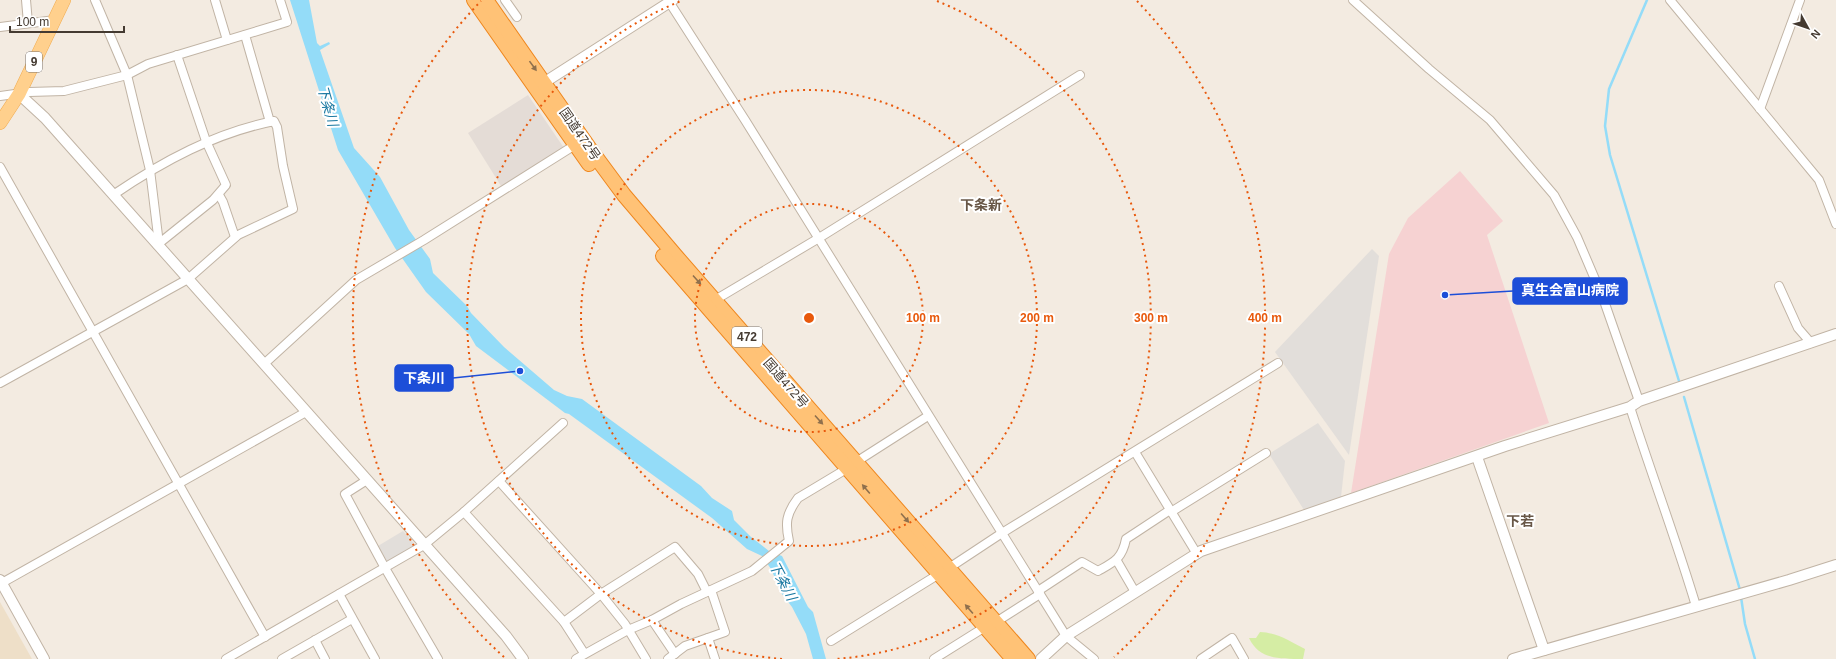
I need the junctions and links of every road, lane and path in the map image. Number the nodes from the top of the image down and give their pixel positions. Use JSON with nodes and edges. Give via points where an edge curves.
{"nodes":[{"id":1,"x":26,"y":0,"type":"edge"},
{"id":2,"x":64,"y":0,"type":"edge"},
{"id":3,"x":95,"y":0,"type":"edge"},
{"id":4,"x":215,"y":0,"type":"edge"},
{"id":5,"x":280,"y":0,"type":"edge"},
{"id":6,"x":474,"y":0,"type":"edge"},
{"id":7,"x":486,"y":0,"type":"edge"},
{"id":8,"x":504,"y":0,"type":"edge"},
{"id":9,"x":1353,"y":0,"type":"edge"},
{"id":10,"x":1670,"y":0,"type":"edge"},
{"id":11,"x":1800,"y":0,"type":"edge"},
{"id":12,"x":670,"y":1,"type":"edge"},
{"id":13,"x":517,"y":17,"type":"dead end"},
{"id":14,"x":55,"y":20,"type":"junction"},
{"id":15,"x":28,"y":23,"type":"junction"},
{"id":16,"x":0,"y":27,"type":"edge"},
{"id":17,"x":245,"y":35,"type":"junction"},
{"id":18,"x":227,"y":40,"type":"junction"},
{"id":19,"x":177,"y":55,"type":"junction"},
{"id":20,"x":127,"y":75,"type":"junction"},
{"id":21,"x":1080,"y":75,"type":"dead end"},
{"id":22,"x":544,"y":82,"type":"junction"},
{"id":23,"x":19,"y":94,"type":"junction"},
{"id":24,"x":0,"y":96,"type":"edge"},
{"id":25,"x":1760,"y":110,"type":"junction"},
{"id":26,"x":270,"y":122,"type":"junction"},
{"id":27,"x":0,"y":123,"type":"edge"},
{"id":28,"x":206,"y":142,"type":"junction"},
{"id":29,"x":575,"y":145,"type":"junction"},
{"id":30,"x":0,"y":167,"type":"edge"},
{"id":31,"x":150,"y":170,"type":"junction"},
{"id":32,"x":113,"y":195,"type":"junction"},
{"id":33,"x":219,"y":195,"type":"junction"},
{"id":34,"x":1836,"y":224,"type":"edge"},
{"id":35,"x":235,"y":237,"type":"junction"},
{"id":36,"x":819,"y":238,"type":"junction"},
{"id":37,"x":158,"y":244,"type":"junction"},
{"id":38,"x":188,"y":278,"type":"junction"},
{"id":39,"x":1779,"y":286,"type":"dead end"},
{"id":40,"x":715,"y":300,"type":"junction"},
{"id":41,"x":93,"y":333,"type":"junction"},
{"id":42,"x":1836,"y":334,"type":"edge"},
{"id":43,"x":1811,"y":343,"type":"junction"},
{"id":44,"x":1278,"y":363,"type":"dead end"},
{"id":45,"x":264,"y":364,"type":"junction"},
{"id":46,"x":0,"y":383,"type":"edge"},
{"id":47,"x":1639,"y":401,"type":"junction"},
{"id":48,"x":1630,"y":407,"type":"junction"},
{"id":49,"x":306,"y":412,"type":"junction"},
{"id":50,"x":928,"y":416,"type":"junction"},
{"id":51,"x":564,"y":423,"type":"dead end"},
{"id":52,"x":1135,"y":452,"type":"junction"},
{"id":53,"x":1266,"y":453,"type":"dead end"},
{"id":54,"x":1477,"y":457,"type":"junction"},
{"id":55,"x":852,"y":465,"type":"junction"},
{"id":56,"x":367,"y":480,"type":"junction"},
{"id":57,"x":499,"y":481,"type":"junction"},
{"id":58,"x":178,"y":484,"type":"junction"},
{"id":59,"x":1170,"y":511,"type":"junction"},
{"id":60,"x":464,"y":512,"type":"junction"},
{"id":61,"x":1002,"y":533,"type":"junction"},
{"id":62,"x":424,"y":545,"type":"junction"},
{"id":63,"x":1197,"y":554,"type":"junction"},
{"id":64,"x":1117,"y":561,"type":"junction"},
{"id":65,"x":1836,"y":565,"type":"edge"},
{"id":66,"x":385,"y":568,"type":"junction"},
{"id":67,"x":944,"y":571,"type":"junction"},
{"id":68,"x":1,"y":582,"type":"edge"},
{"id":69,"x":709,"y":591,"type":"junction"},
{"id":70,"x":1039,"y":592,"type":"junction"},
{"id":71,"x":1136,"y":592,"type":"junction"},
{"id":72,"x":339,"y":594,"type":"junction"},
{"id":73,"x":601,"y":594,"type":"junction"},
{"id":74,"x":1696,"y":606,"type":"junction"},
{"id":75,"x":352,"y":619,"type":"junction"},
{"id":76,"x":652,"y":620,"type":"junction"},
{"id":77,"x":564,"y":622,"type":"junction"},
{"id":78,"x":991,"y":625,"type":"junction"},
{"id":79,"x":628,"y":630,"type":"junction"},
{"id":80,"x":1066,"y":636,"type":"junction"},
{"id":81,"x":265,"y":637,"type":"junction"},
{"id":82,"x":708,"y":638,"type":"junction"},
{"id":83,"x":315,"y":640,"type":"junction"},
{"id":84,"x":831,"y":641,"type":"dead end"},
{"id":85,"x":1544,"y":650,"type":"junction"},
{"id":86,"x":584,"y":654,"type":"junction"},
{"id":87,"x":676,"y":654,"type":"junction"},
{"id":88,"x":44,"y":659,"type":"edge"},
{"id":89,"x":228,"y":659,"type":"edge"},
{"id":90,"x":282,"y":659,"type":"edge"},
{"id":91,"x":325,"y":659,"type":"edge"},
{"id":92,"x":375,"y":659,"type":"edge"},
{"id":93,"x":438,"y":659,"type":"edge"},
{"id":94,"x":523,"y":659,"type":"edge"},
{"id":95,"x":576,"y":659,"type":"edge"},
{"id":96,"x":646,"y":659,"type":"edge"},
{"id":97,"x":668,"y":659,"type":"edge"},
{"id":98,"x":715,"y":659,"type":"edge"},
{"id":99,"x":934,"y":659,"type":"edge"},
{"id":100,"x":1013,"y":659,"type":"edge"},
{"id":101,"x":1028,"y":659,"type":"edge"},
{"id":102,"x":1040,"y":659,"type":"edge"},
{"id":103,"x":1094,"y":659,"type":"edge"},
{"id":104,"x":1201,"y":659,"type":"edge"},
{"id":105,"x":1244,"y":659,"type":"edge"},
{"id":106,"x":1513,"y":659,"type":"edge"}],
"edges":[{"from":1,"to":15,"type":"street"},
{"from":2,"to":14,"type":"main road","number":"9"},
{"from":3,"to":20,"type":"street"},
{"from":4,"to":18,"type":"street"},
{"from":5,"to":17,"type":"street","via":[[288,22]]},
{"from":6,"to":29,"type":"highway","name":"国道472号","number":"472"},
{"from":7,"to":22,"type":"highway","name":"国道472号","number":"472","one_way":true},
{"from":8,"to":13,"type":"street"},
{"from":9,"to":47,"type":"street","via":[[1490,120],[1554,195],[1577,237],[1603,298]]},
{"from":10,"to":25,"type":"street"},
{"from":11,"to":25,"type":"street"},
{"from":12,"to":22,"type":"street"},
{"from":12,"to":36,"type":"street"},
{"from":14,"to":15,"type":"street"},
{"from":14,"to":23,"type":"main road","number":"9"},
{"from":15,"to":16,"type":"street"},
{"from":17,"to":18,"type":"street"},
{"from":17,"to":26,"type":"street"},
{"from":18,"to":19,"type":"street"},
{"from":19,"to":20,"type":"street","via":[[148,64]]},
{"from":19,"to":28,"type":"street"},
{"from":20,"to":23,"type":"street","via":[[64,91]]},
{"from":20,"to":31,"type":"street"},
{"from":21,"to":36,"type":"street"},
{"from":22,"to":40,"type":"highway","name":"国道472号","number":"472","one_way":true,"via":[[624,195]]},
{"from":23,"to":24,"type":"street"},
{"from":23,"to":27,"type":"main road","number":"9"},
{"from":23,"to":32,"type":"street","via":[[45,118]]},
{"from":25,"to":34,"type":"street","via":[[1819,180]]},
{"from":26,"to":28,"type":"street","via":[[247,126]]},
{"from":26,"to":35,"type":"street","via":[[274,121],[277,127],[283,166],[294,209]]},
{"from":28,"to":31,"type":"street"},
{"from":28,"to":33,"type":"street","via":[[226,185]]},
{"from":29,"to":45,"type":"street","via":[[356,280]]},
{"from":29,"to":55,"type":"highway","name":"国道472号","number":"472","via":[[616,200],[705,307]]},
{"from":30,"to":41,"type":"street"},
{"from":31,"to":32,"type":"street"},
{"from":31,"to":37,"type":"street"},
{"from":32,"to":37,"type":"street"},
{"from":33,"to":35,"type":"street"},
{"from":33,"to":37,"type":"street"},
{"from":35,"to":38,"type":"street"},
{"from":36,"to":40,"type":"street"},
{"from":36,"to":50,"type":"street"},
{"from":37,"to":38,"type":"street"},
{"from":38,"to":41,"type":"street"},
{"from":38,"to":45,"type":"street"},
{"from":39,"to":43,"type":"street","via":[[1798,328]]},
{"from":40,"to":55,"type":"highway","name":"国道472号","number":"472","one_way":true},
{"from":41,"to":46,"type":"street"},
{"from":41,"to":58,"type":"street"},
{"from":42,"to":43,"type":"street"},
{"from":43,"to":47,"type":"street"},
{"from":44,"to":52,"type":"street"},
{"from":45,"to":49,"type":"street"},
{"from":47,"to":48,"type":"street"},
{"from":48,"to":54,"type":"street"},
{"from":48,"to":74,"type":"street","via":[[1666,509]]},
{"from":49,"to":56,"type":"street"},
{"from":49,"to":58,"type":"street"},
{"from":50,"to":55,"type":"street"},
{"from":50,"to":61,"type":"street"},
{"from":51,"to":57,"type":"street"},
{"from":52,"to":59,"type":"street"},
{"from":52,"to":61,"type":"street"},
{"from":53,"to":59,"type":"street"},
{"from":54,"to":63,"type":"street"},
{"from":54,"to":85,"type":"street"},
{"from":55,"to":67,"type":"highway","name":"国道472号","number":"472"},
{"from":55,"to":69,"type":"street","via":[[798,498],[792,505],[786,525],[789,542],[787,544],[755,569]]},
{"from":56,"to":62,"type":"street"},
{"from":56,"to":66,"type":"street","via":[[345,494]]},
{"from":57,"to":60,"type":"street"},
{"from":57,"to":73,"type":"street"},
{"from":58,"to":68,"type":"street"},
{"from":58,"to":81,"type":"street"},
{"from":59,"to":63,"type":"street"},
{"from":59,"to":64,"type":"street","via":[[1126,539],[1124,550]]},
{"from":60,"to":62,"type":"street"},
{"from":60,"to":77,"type":"street"},
{"from":61,"to":67,"type":"street"},
{"from":61,"to":70,"type":"street"},
{"from":62,"to":66,"type":"street"},
{"from":62,"to":94,"type":"street","via":[[506,636]]},
{"from":63,"to":71,"type":"street"},
{"from":64,"to":70,"type":"street","via":[[1098,571],[1082,562]]},
{"from":64,"to":71,"type":"street"},
{"from":65,"to":74,"type":"street"},
{"from":66,"to":72,"type":"street"},
{"from":66,"to":93,"type":"street"},
{"from":67,"to":78,"type":"highway","name":"国道472号","number":"472"},
{"from":67,"to":84,"type":"street"},
{"from":68,"to":88,"type":"street"},
{"from":69,"to":73,"type":"street","via":[[675,547]]},
{"from":69,"to":76,"type":"street"},
{"from":69,"to":82,"type":"street","via":[[725,632]]},
{"from":70,"to":78,"type":"street"},
{"from":70,"to":80,"type":"street"},
{"from":71,"to":80,"type":"street"},
{"from":72,"to":75,"type":"street"},
{"from":72,"to":81,"type":"street"},
{"from":73,"to":77,"type":"street"},
{"from":73,"to":79,"type":"street"},
{"from":74,"to":85,"type":"street"},
{"from":75,"to":83,"type":"street"},
{"from":75,"to":92,"type":"street"},
{"from":76,"to":79,"type":"street"},
{"from":76,"to":87,"type":"street"},
{"from":77,"to":86,"type":"street"},
{"from":78,"to":99,"type":"street"},
{"from":78,"to":100,"type":"highway","name":"国道472号","number":"472"},
{"from":78,"to":101,"type":"highway","name":"国道472号","number":"472"},
{"from":79,"to":86,"type":"street"},
{"from":79,"to":96,"type":"street"},
{"from":80,"to":102,"type":"street"},
{"from":80,"to":103,"type":"street"},
{"from":81,"to":89,"type":"street"},
{"from":82,"to":87,"type":"street","via":[[685,646]]},
{"from":82,"to":98,"type":"street"},
{"from":83,"to":90,"type":"street"},
{"from":83,"to":91,"type":"street"},
{"from":85,"to":106,"type":"street"},
{"from":86,"to":95,"type":"street"},
{"from":87,"to":97,"type":"street"},
{"from":104,"to":105,"type":"street","via":[[1232,638]]}]}
